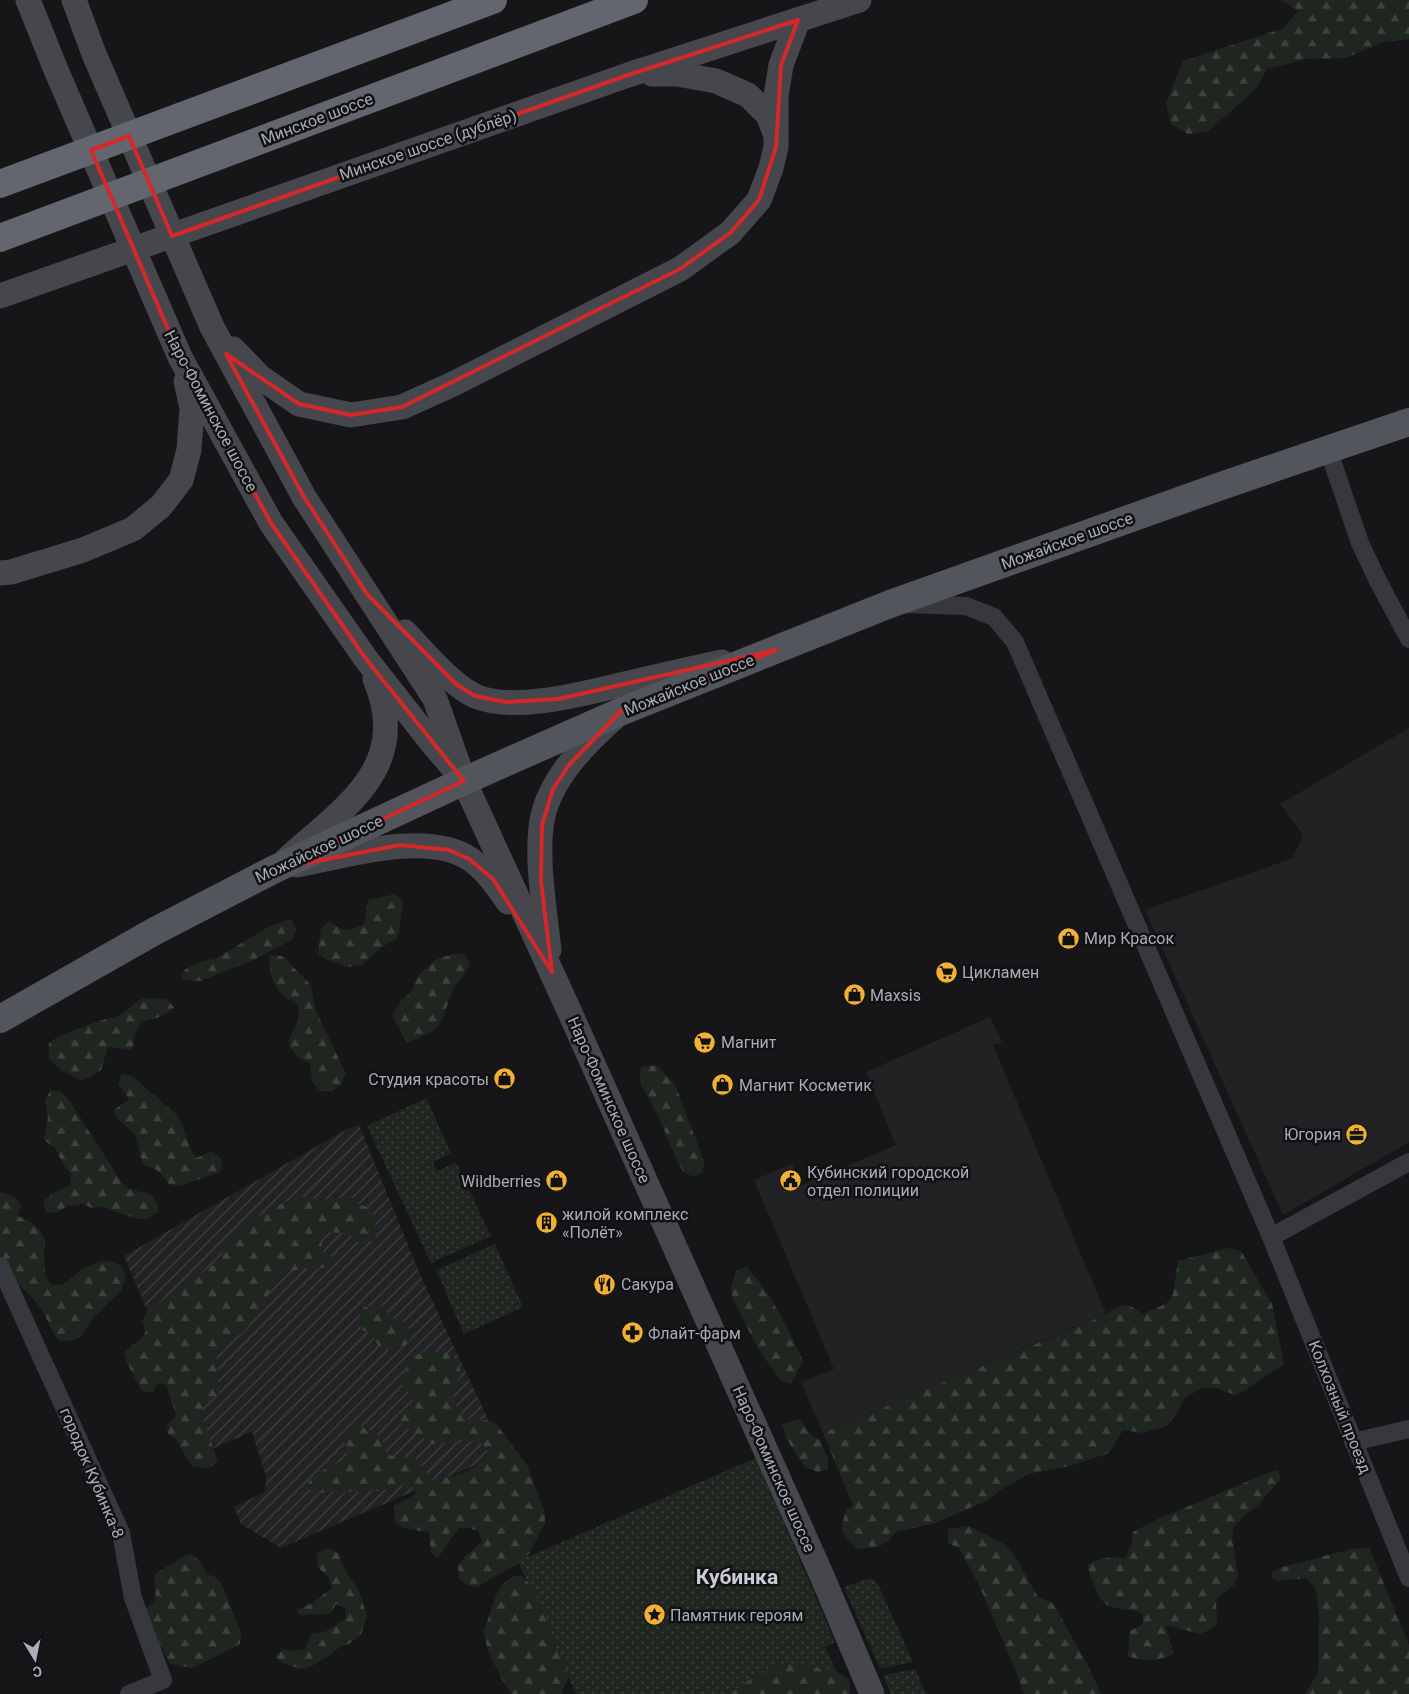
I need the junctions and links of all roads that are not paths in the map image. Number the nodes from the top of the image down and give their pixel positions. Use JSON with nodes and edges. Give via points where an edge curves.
{"nodes":[{"id":1,"x":28,"y":0,"type":"edge"},
{"id":2,"x":74,"y":0,"type":"edge"},
{"id":3,"x":492,"y":0,"type":"edge"},
{"id":4,"x":634,"y":0,"type":"edge"},
{"id":5,"x":859,"y":0,"type":"edge"},
{"id":6,"x":798,"y":20,"type":"junction"},
{"id":7,"x":628,"y":75,"type":"junction"},
{"id":8,"x":777,"y":138,"type":"junction"},
{"id":9,"x":0,"y":184,"type":"edge"},
{"id":10,"x":0,"y":238,"type":"edge"},
{"id":11,"x":0,"y":296,"type":"edge"},
{"id":12,"x":210,"y":323,"type":"junction"},
{"id":13,"x":180,"y":357,"type":"junction"},
{"id":14,"x":1409,"y":422,"type":"edge"},
{"id":15,"x":1328,"y":449,"type":"junction"},
{"id":16,"x":0,"y":573,"type":"edge"},
{"id":17,"x":367,"y":594,"type":"junction"},
{"id":18,"x":890,"y":604,"type":"junction"},
{"id":19,"x":1409,"y":639,"type":"edge"},
{"id":20,"x":776,"y":650,"type":"junction"},
{"id":21,"x":366,"y":659,"type":"junction"},
{"id":22,"x":620,"y":712,"type":"junction"},
{"id":23,"x":464,"y":781,"type":"junction"},
{"id":24,"x":275,"y":869,"type":"junction"},
{"id":25,"x":552,"y":972,"type":"junction"},
{"id":26,"x":0,"y":1019,"type":"edge"},
{"id":27,"x":1409,"y":1162,"type":"edge"},
{"id":28,"x":1271,"y":1237,"type":"junction"},
{"id":29,"x":0,"y":1266,"type":"edge"},
{"id":30,"x":1409,"y":1429,"type":"edge"},
{"id":31,"x":1353,"y":1442,"type":"junction"},
{"id":32,"x":1409,"y":1578,"type":"edge"},
{"id":33,"x":129,"y":1694,"type":"edge"},
{"id":34,"x":872,"y":1694,"type":"edge"}],
"edges":[{"from":1,"to":13,"type":"main road","name":"Наро-Фоминское шоссе"},
{"from":2,"to":12,"type":"main road","name":"Наро-Фоминское шоссе","via":[[94,54]]},
{"from":3,"to":9,"type":"highway"},
{"from":4,"to":10,"type":"highway","name":"Минское шоссе"},
{"from":5,"to":6,"type":"main road","name":"Минское шоссе (дублёр)"},
{"from":6,"to":7,"type":"main road","name":"Минское шоссе (дублёр)"},
{"from":6,"to":8,"type":"main road","via":[[781,65],[776,96]]},
{"from":7,"to":8,"type":"main road","via":[[677,74],[716,81],[748,95],[768,115]]},
{"from":7,"to":11,"type":"main road","name":"Минское шоссе (дублёр)"},
{"from":8,"to":12,"type":"main road","via":[[771,168],[759,200],[730,233],[680,269],[402,407],[351,415],[299,404],[260,377]]},
{"from":12,"to":17,"type":"main road","name":"Наро-Фоминское шоссе","via":[[304,497]]},
{"from":13,"to":16,"type":"main road","via":[[192,408],[189,450],[181,480],[161,506],[133,529],[83,550]]},
{"from":13,"to":21,"type":"main road","name":"Наро-Фоминское шоссе","via":[[271,523]]},
{"from":14,"to":15,"type":"main road","name":"Можайское шоссе"},
{"from":15,"to":18,"type":"main road","name":"Можайское шоссе"},
{"from":15,"to":19,"type":"street","via":[[1360,543]]},
{"from":17,"to":20,"type":"main road","via":[[456,684],[488,700],[529,702],[558,699]]},
{"from":17,"to":23,"type":"main road","name":"Наро-Фоминское шоссе","via":[[435,699]]},
{"from":18,"to":20,"type":"main road","name":"Можайское шоссе"},
{"from":18,"to":28,"type":"street","name":"Колхозный проезд","via":[[966,606],[994,617],[1015,642]]},
{"from":20,"to":22,"type":"main road","name":"Можайское шоссе"},
{"from":21,"to":23,"type":"main road","name":"Наро-Фоминское шоссе"},
{"from":21,"to":24,"type":"main road","via":[[381,693],[387,720],[383,748],[375,770],[358,796]]},
{"from":22,"to":23,"type":"main road","name":"Можайское шоссе"},
{"from":22,"to":25,"type":"main road","via":[[590,739],[568,766],[544,810],[542,881]]},
{"from":23,"to":24,"type":"main road","name":"Можайское шоссе"},
{"from":23,"to":25,"type":"main road","name":"Наро-Фоминское шоссе"},
{"from":24,"to":25,"type":"main road","via":[[400,845],[449,850],[469,859],[493,879]]},
{"from":24,"to":26,"type":"main road","name":"Можайское шоссе","via":[[155,931]]},
{"from":25,"to":34,"type":"main road","name":"Наро-Фоминское шоссе"},
{"from":27,"to":28,"type":"street"},
{"from":28,"to":31,"type":"street","name":"Колхозный проезд"},
{"from":29,"to":33,"type":"street","name":"городок Кубинка-8","via":[[121,1533],[134,1598],[163,1680]]},
{"from":30,"to":31,"type":"street"},
{"from":31,"to":32,"type":"street","name":"Колхозный проезд"}]}
